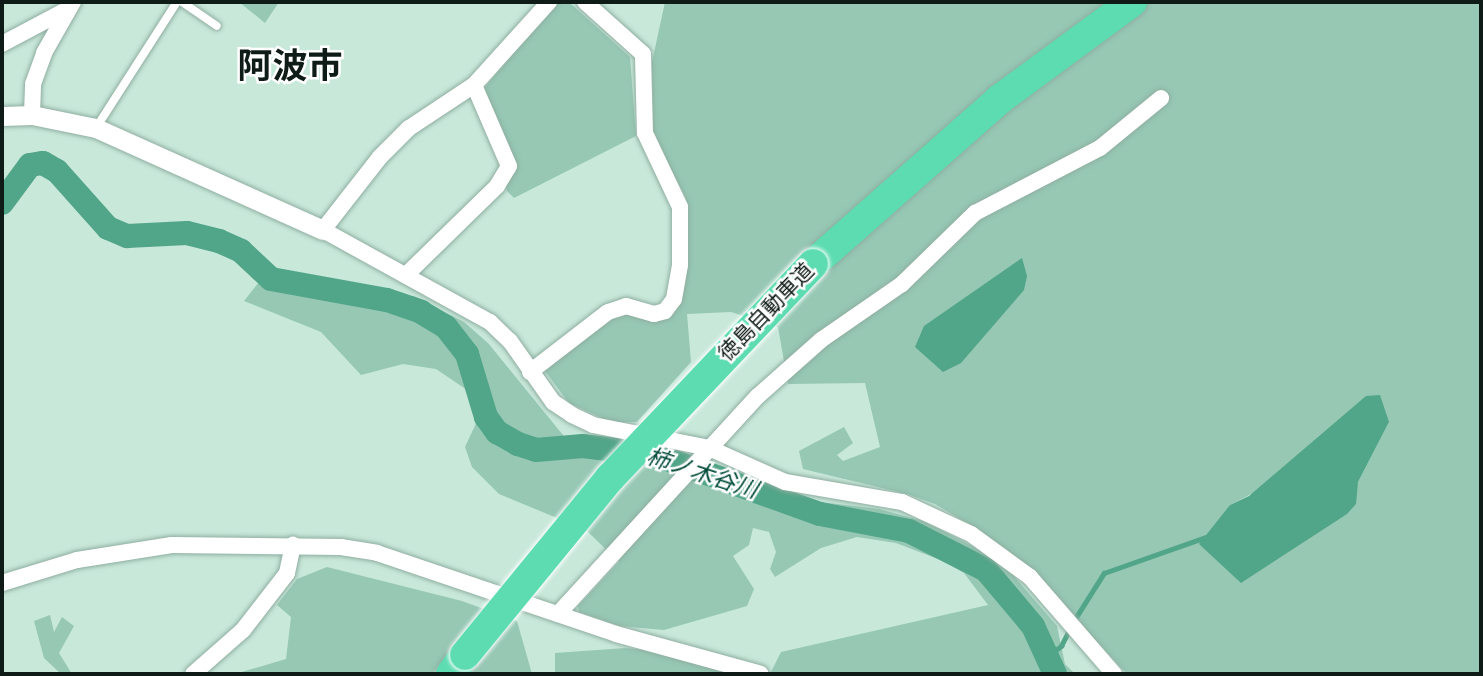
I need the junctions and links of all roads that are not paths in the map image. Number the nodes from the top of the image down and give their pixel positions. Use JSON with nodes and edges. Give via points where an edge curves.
{"nodes":[{"id":1,"x":179,"y":2,"type":"edge"},
{"id":2,"x":549,"y":2,"type":"edge"},
{"id":3,"x":585,"y":2,"type":"edge"},
{"id":4,"x":1132,"y":2,"type":"edge"},
{"id":5,"x":70,"y":6,"type":"edge"},
{"id":6,"x":217,"y":26,"type":"dead end"},
{"id":7,"x":2,"y":44,"type":"edge"},
{"id":8,"x":474,"y":85,"type":"junction"},
{"id":9,"x":1161,"y":98,"type":"dead end"},
{"id":10,"x":32,"y":115,"type":"junction"},
{"id":11,"x":2,"y":116,"type":"edge"},
{"id":12,"x":96,"y":128,"type":"junction"},
{"id":13,"x":323,"y":230,"type":"junction"},
{"id":14,"x":408,"y":273,"type":"junction"},
{"id":15,"x":530,"y":372,"type":"junction"},
{"id":16,"x":703,"y":454,"type":"junction"},
{"id":17,"x":293,"y":545,"type":"junction"},
{"id":18,"x":2,"y":583,"type":"edge"},
{"id":19,"x":558,"y":614,"type":"junction"},
{"id":20,"x":458,"y":665,"type":"edge"},
{"id":21,"x":193,"y":674,"type":"edge"},
{"id":22,"x":761,"y":674,"type":"edge"},
{"id":23,"x":1114,"y":674,"type":"edge"}],
"edges":[{"from":1,"to":6,"type":"lane"},
{"from":1,"to":12,"type":"lane"},
{"from":2,"to":8,"type":"street"},
{"from":3,"to":15,"type":"street","via":[[643,54],[645,133],[680,207],[680,265],[674,299],[665,311],[654,314],[626,306],[608,312]]},
{"from":4,"to":20,"type":"highway","name":"徳島自動車道","bridge":true,"via":[[1000,99],[813,264],[610,478]]},
{"from":5,"to":7,"type":"street"},
{"from":5,"to":10,"type":"street","via":[[33,84]]},
{"from":8,"to":13,"type":"street","via":[[409,128]]},
{"from":8,"to":14,"type":"street","via":[[509,166],[497,186]]},
{"from":9,"to":16,"type":"street","via":[[1100,148],[975,213],[912,277],[821,340]]},
{"from":10,"to":11,"type":"street"},
{"from":10,"to":12,"type":"street"},
{"from":12,"to":13,"type":"street"},
{"from":13,"to":14,"type":"street"},
{"from":14,"to":15,"type":"street","via":[[490,321]]},
{"from":15,"to":16,"type":"street","via":[[552,402],[593,425]]},
{"from":16,"to":19,"type":"street"},
{"from":16,"to":23,"type":"street","via":[[785,482],[902,502],[934,514],[982,541],[1030,577]]},
{"from":17,"to":18,"type":"street","via":[[172,545],[126,551],[37,569]]},
{"from":17,"to":19,"type":"street","via":[[377,553]]},
{"from":17,"to":21,"type":"street","via":[[287,573],[243,630]]},
{"from":19,"to":22,"type":"street"}]}
